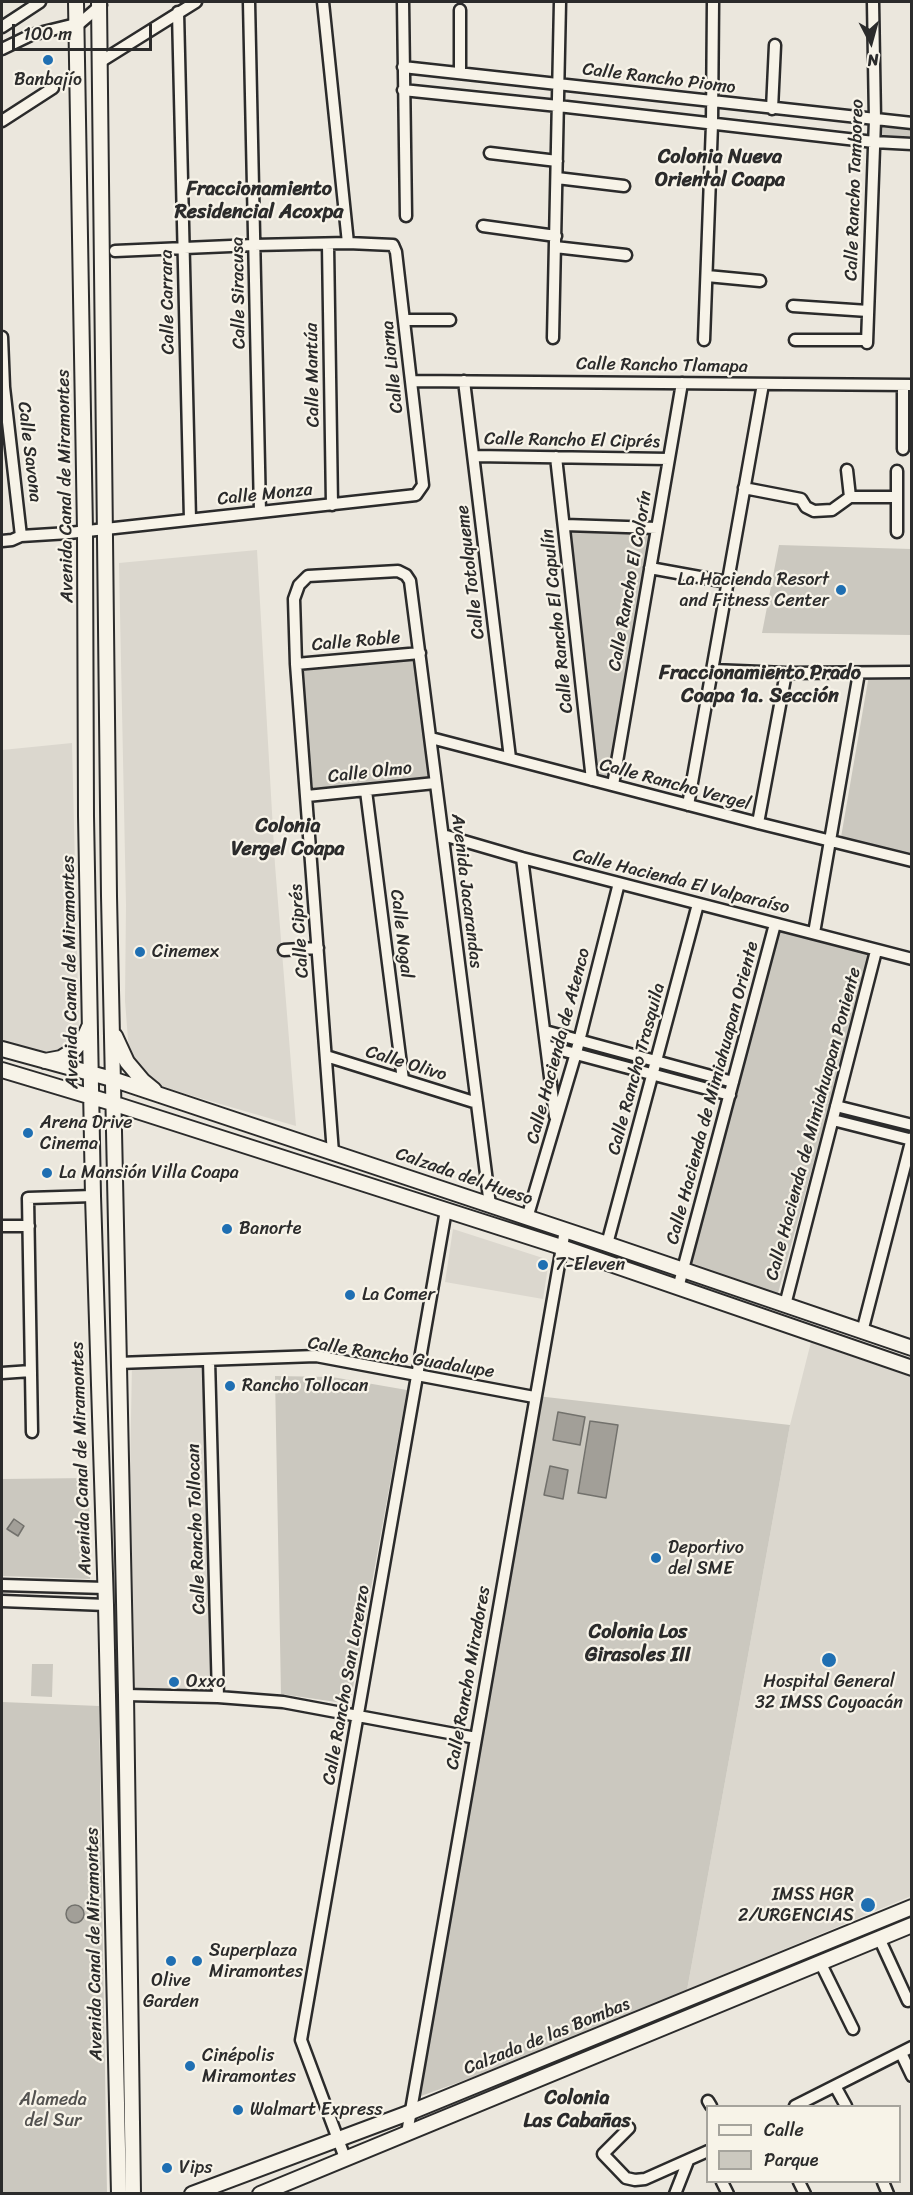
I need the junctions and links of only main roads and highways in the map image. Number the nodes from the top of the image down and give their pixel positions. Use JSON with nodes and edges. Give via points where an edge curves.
{"nodes":[{"id":1,"x":76,"y":2,"type":"edge"},
{"id":2,"x":101,"y":3,"type":"edge"},
{"id":3,"x":111,"y":1010,"type":"junction"},
{"id":4,"x":91,"y":1019,"type":"junction"},
{"id":5,"x":2,"y":1049,"type":"edge"},
{"id":6,"x":31,"y":1059,"type":"junction"},
{"id":7,"x":2,"y":1070,"type":"edge"},
{"id":8,"x":92,"y":1074,"type":"junction"},
{"id":9,"x":112,"y":1079,"type":"junction"},
{"id":10,"x":163,"y":1096,"type":"junction"},
{"id":11,"x":91,"y":1097,"type":"junction"},
{"id":12,"x":112,"y":1103,"type":"junction"},
{"id":13,"x":912,"y":1348,"type":"edge"},
{"id":14,"x":912,"y":1368,"type":"edge"},
{"id":15,"x":912,"y":1907,"type":"edge"},
{"id":16,"x":912,"y":1925,"type":"edge"},
{"id":17,"x":337,"y":2138,"type":"junction"},
{"id":18,"x":321,"y":2168,"type":"junction"},
{"id":19,"x":119,"y":2193,"type":"edge"},
{"id":20,"x":133,"y":2193,"type":"edge"},
{"id":21,"x":192,"y":2193,"type":"edge"},
{"id":22,"x":260,"y":2193,"type":"edge"}],
"edges":[{"from":1,"to":4,"type":"main road","name":"Avenida Canal de Miramontes"},
{"from":2,"to":3,"type":"main road","name":"Avenida Canal de Miramontes"},
{"from":3,"to":9,"type":"main road","name":"Avenida Canal de Miramontes"},
{"from":3,"to":10,"type":"main road","via":[[114,1032],[127,1062]]},
{"from":4,"to":6,"type":"main road","via":[[84,1038],[68,1054],[46,1061]]},
{"from":4,"to":8,"type":"main road","name":"Avenida Canal de Miramontes"},
{"from":5,"to":6,"type":"main road","name":"Calzada del Hueso"},
{"from":6,"to":8,"type":"main road","name":"Calzada del Hueso"},
{"from":7,"to":11,"type":"main road","name":"Calzada del Hueso"},
{"from":8,"to":9,"type":"main road","name":"Calzada del Hueso"},
{"from":8,"to":11,"type":"main road","name":"Avenida Canal de Miramontes"},
{"from":9,"to":10,"type":"main road","name":"Calzada del Hueso"},
{"from":9,"to":12,"type":"main road","name":"Avenida Canal de Miramontes"},
{"from":10,"to":13,"type":"main road","name":"Calzada del Hueso"},
{"from":11,"to":12,"type":"main road","name":"Calzada del Hueso"},
{"from":11,"to":19,"type":"main road","name":"Avenida Canal de Miramontes"},
{"from":12,"to":14,"type":"main road","name":"Calzada del Hueso","via":[[561,1247]]},
{"from":12,"to":20,"type":"main road","name":"Avenida Canal de Miramontes"},
{"from":15,"to":17,"type":"main road","name":"Calzada de las Bombas","via":[[411,2112]]},
{"from":16,"to":18,"type":"main road","name":"Calzada de las Bombas"},
{"from":17,"to":18,"type":"main road","via":[[336,2149]]},
{"from":17,"to":21,"type":"main road","name":"Calzada de las Bombas"},
{"from":18,"to":22,"type":"main road","name":"Calzada de las Bombas"}]}
